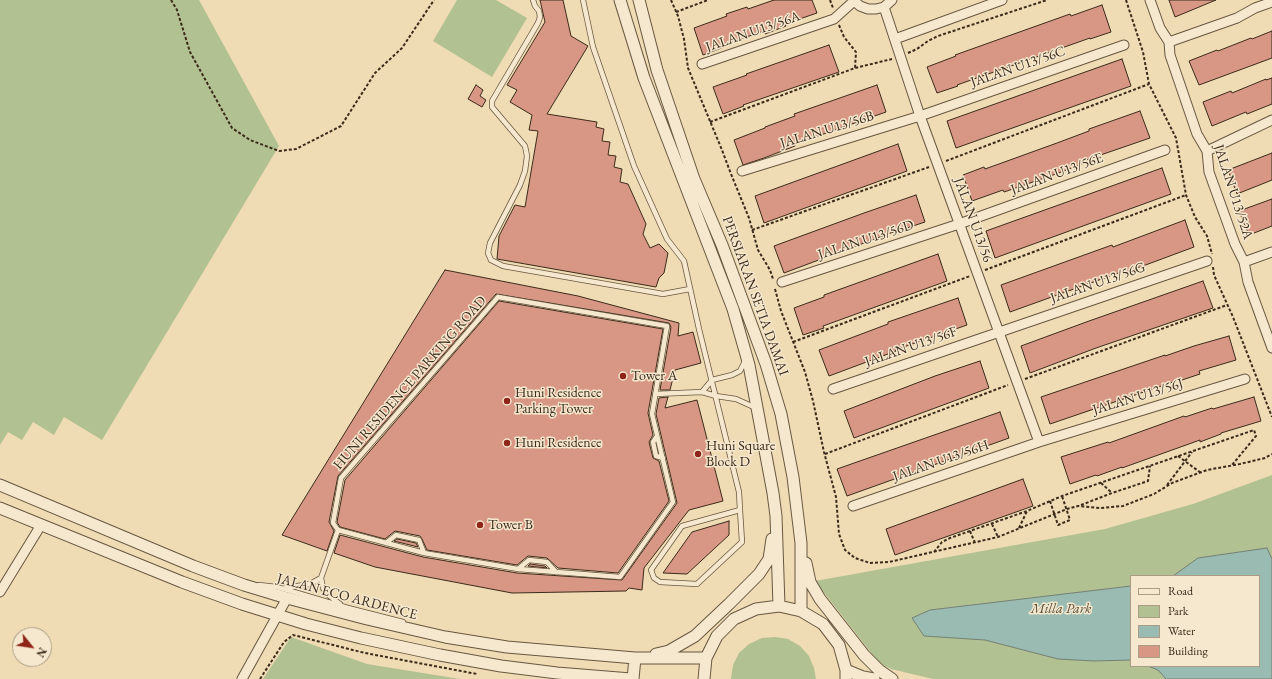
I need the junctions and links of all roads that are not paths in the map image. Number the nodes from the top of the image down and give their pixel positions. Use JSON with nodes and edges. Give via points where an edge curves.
{"nodes":[{"id":1,"x":533,"y":0,"type":"edge"},
{"id":2,"x":583,"y":0,"type":"edge"},
{"id":3,"x":620,"y":0,"type":"edge"},
{"id":4,"x":639,"y":0,"type":"edge"},
{"id":5,"x":892,"y":0,"type":"edge"},
{"id":6,"x":1002,"y":0,"type":"edge"},
{"id":7,"x":1150,"y":0,"type":"edge"},
{"id":8,"x":853,"y":1,"type":"edge"},
{"id":9,"x":1272,"y":2,"type":"edge"},
{"id":10,"x":884,"y":7,"type":"junction"},
{"id":11,"x":895,"y":39,"type":"junction"},
{"id":12,"x":1169,"y":42,"type":"junction"},
{"id":13,"x":1124,"y":45,"type":"dead end"},
{"id":14,"x":702,"y":64,"type":"dead end"},
{"id":15,"x":920,"y":116,"type":"junction"},
{"id":16,"x":1272,"y":120,"type":"edge"},
{"id":17,"x":1164,"y":150,"type":"dead end"},
{"id":18,"x":1207,"y":151,"type":"junction"},
{"id":19,"x":742,"y":171,"type":"dead end"},
{"id":20,"x":959,"y":224,"type":"junction"},
{"id":21,"x":1272,"y":252,"type":"edge"},
{"id":22,"x":1211,"y":260,"type":"road end"},
{"id":23,"x":1244,"y":262,"type":"junction"},
{"id":24,"x":782,"y":282,"type":"dead end"},
{"id":25,"x":690,"y":289,"type":"junction"},
{"id":26,"x":998,"y":332,"type":"junction"},
{"id":27,"x":1272,"y":348,"type":"edge"},
{"id":28,"x":747,"y":357,"type":"junction"},
{"id":29,"x":1245,"y":379,"type":"dead end"},
{"id":30,"x":712,"y":380,"type":"junction"},
{"id":31,"x":833,"y":388,"type":"dead end"},
{"id":32,"x":702,"y":392,"type":"junction"},
{"id":33,"x":655,"y":394,"type":"junction"},
{"id":34,"x":716,"y":396,"type":"junction"},
{"id":35,"x":757,"y":409,"type":"junction"},
{"id":36,"x":1039,"y":442,"type":"junction"},
{"id":37,"x":0,"y":485,"type":"edge"},
{"id":38,"x":853,"y":506,"type":"dead end"},
{"id":39,"x":0,"y":508,"type":"edge"},
{"id":40,"x":740,"y":510,"type":"junction"},
{"id":41,"x":776,"y":516,"type":"junction"},
{"id":42,"x":40,"y":525,"type":"junction"},
{"id":43,"x":338,"y":530,"type":"junction"},
{"id":44,"x":386,"y":543,"type":"junction"},
{"id":45,"x":801,"y":543,"type":"junction"},
{"id":46,"x":424,"y":553,"type":"junction"},
{"id":47,"x":518,"y":569,"type":"junction"},
{"id":48,"x":556,"y":572,"type":"junction"},
{"id":49,"x":321,"y":578,"type":"junction"},
{"id":50,"x":0,"y":592,"type":"edge"},
{"id":51,"x":285,"y":593,"type":"junction"},
{"id":52,"x":780,"y":606,"type":"junction"},
{"id":53,"x":348,"y":608,"type":"junction"},
{"id":54,"x":801,"y":611,"type":"junction"},
{"id":55,"x":278,"y":616,"type":"junction"},
{"id":56,"x":435,"y":635,"type":"junction"},
{"id":57,"x":636,"y":658,"type":"junction"},
{"id":58,"x":706,"y":658,"type":"junction"},
{"id":59,"x":846,"y":674,"type":"edge"},
{"id":60,"x":242,"y":679,"type":"edge"},
{"id":61,"x":632,"y":679,"type":"edge"},
{"id":62,"x":704,"y":679,"type":"edge"},
{"id":63,"x":874,"y":679,"type":"edge"},
{"id":64,"x":892,"y":679,"type":"edge"}],
"edges":[{"from":1,"to":25,"type":"lane","via":[[539,11],[538,22],[492,101],[492,107],[525,146],[527,156],[520,185],[490,243],[488,252],[491,260],[503,266],[663,294]]},
{"from":2,"to":25,"type":"lane","via":[[593,47],[634,166],[667,240],[684,261]]},
{"from":3,"to":28,"type":"street","name":"PERSIARAN SETIA DAMAI","via":[[644,78],[733,309]]},
{"from":4,"to":45,"type":"street","name":"PERSIARAN SETIA DAMAI","via":[[657,70],[694,178],[722,245],[781,414],[793,477]]},
{"from":5,"to":10,"type":"street"},
{"from":6,"to":11,"type":"street"},
{"from":7,"to":12,"type":"street","name":"JALAN U13/52A","via":[[1160,28]]},
{"from":8,"to":10,"type":"street","via":[[868,9]]},
{"from":8,"to":14,"type":"street","name":"JALAN U13/56A","via":[[834,19]]},
{"from":9,"to":12,"type":"street","via":[[1237,18]]},
{"from":10,"to":11,"type":"street","name":"JALAN U13/56"},
{"from":11,"to":15,"type":"street","name":"JALAN U13/56"},
{"from":12,"to":18,"type":"street","name":"JALAN U13/52A","via":[[1170,54],[1197,134]]},
{"from":13,"to":15,"type":"street","name":"JALAN U13/56C"},
{"from":15,"to":19,"type":"street","name":"JALAN U13/56B"},
{"from":15,"to":20,"type":"street","name":"JALAN U13/56"},
{"from":16,"to":18,"type":"street"},
{"from":17,"to":20,"type":"street","name":"JALAN U13/56E"},
{"from":18,"to":23,"type":"street","name":"JALAN U13/52A","via":[[1209,172]]},
{"from":20,"to":24,"type":"street","name":"JALAN U13/56D"},
{"from":20,"to":26,"type":"street","name":"JALAN U13/56"},
{"from":21,"to":23,"type":"street"},
{"from":22,"to":26,"type":"street","name":"JALAN U13/56G"},
{"from":23,"to":27,"type":"street","name":"JALAN U13/52A","via":[[1248,282]]},
{"from":25,"to":30,"type":"lane"},
{"from":26,"to":31,"type":"street","name":"JALAN U13/56F"},
{"from":26,"to":36,"type":"street","name":"JALAN U13/56"},
{"from":28,"to":30,"type":"lane","via":[[740,371]]},
{"from":28,"to":35,"type":"street","name":"PERSIARAN SETIA DAMAI"},
{"from":29,"to":36,"type":"street","name":"JALAN U13/56J"},
{"from":30,"to":32,"type":"lane"},
{"from":30,"to":34,"type":"lane"},
{"from":32,"to":33,"type":"lane"},
{"from":32,"to":34,"type":"lane"},
{"from":33,"to":43,"type":"lane","name":"HUNI RESIDENCE PARKING ROAD","via":[[667,326],[498,297],[341,478],[333,523]]},
{"from":33,"to":48,"type":"lane","via":[[652,414],[673,502],[620,577]]},
{"from":34,"to":35,"type":"lane","via":[[736,399]]},
{"from":34,"to":40,"type":"lane","via":[[739,492]]},
{"from":35,"to":41,"type":"street","name":"PERSIARAN SETIA DAMAI"},
{"from":36,"to":38,"type":"street","name":"JALAN U13/56H"},
{"from":37,"to":51,"type":"street","name":"JALAN ECO ARDENCE","via":[[193,566],[244,584]]},
{"from":39,"to":42,"type":"street"},
{"from":40,"to":40,"type":"lane","via":[[742,542],[697,584],[660,582],[654,578],[651,570],[682,526]]},
{"from":41,"to":52,"type":"street","name":"PERSIARAN SETIA DAMAI"},
{"from":41,"to":57,"type":"street","via":[[769,559],[759,574],[695,636],[670,651]]},
{"from":42,"to":50,"type":"street"},
{"from":42,"to":55,"type":"street","via":[[182,582]]},
{"from":43,"to":44,"type":"lane"},
{"from":43,"to":49,"type":"lane"},
{"from":44,"to":46,"type":"lane"},
{"from":44,"to":46,"type":"lane","via":[[396,535],[419,540]]},
{"from":45,"to":54,"type":"street","name":"PERSIARAN SETIA DAMAI"},
{"from":45,"to":64,"type":"street","via":[[810,582],[820,599],[864,655]]},
{"from":46,"to":47,"type":"lane"},
{"from":47,"to":48,"type":"lane"},
{"from":47,"to":48,"type":"lane","via":[[529,560],[547,562]]},
{"from":49,"to":51,"type":"lane"},
{"from":49,"to":53,"type":"lane","via":[[327,594]]},
{"from":51,"to":53,"type":"lane"},
{"from":51,"to":55,"type":"street"},
{"from":51,"to":56,"type":"street","name":"JALAN ECO ARDENCE","via":[[367,619]]},
{"from":52,"to":54,"type":"street"},
{"from":52,"to":58,"type":"street","via":[[756,609],[734,619],[717,636]]},
{"from":53,"to":56,"type":"lane","via":[[416,625]]},
{"from":54,"to":59,"type":"street","via":[[823,624],[839,645]]},
{"from":55,"to":60,"type":"street"},
{"from":55,"to":61,"type":"street","via":[[361,638],[500,666]]},
{"from":56,"to":57,"type":"street","name":"JALAN ECO ARDENCE","via":[[507,647]]},
{"from":57,"to":58,"type":"street","name":"JALAN ECO ARDENCE"},
{"from":57,"to":61,"type":"street"},
{"from":58,"to":62,"type":"street"},
{"from":59,"to":63,"type":"street"}]}
